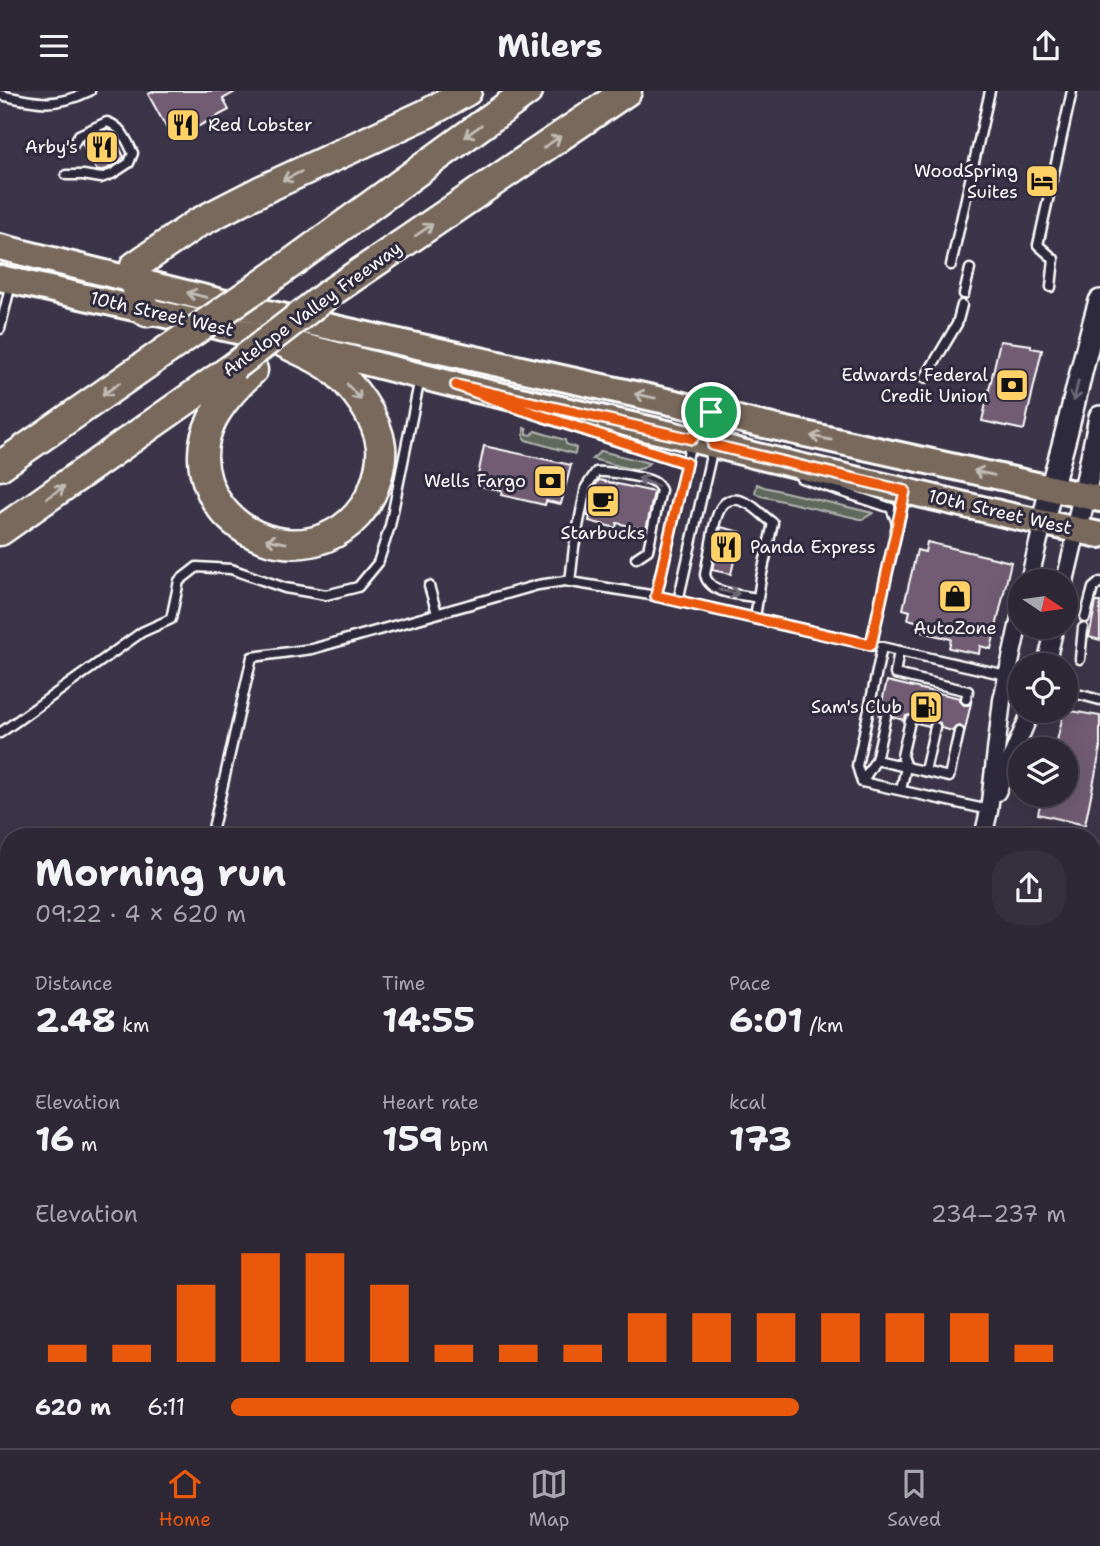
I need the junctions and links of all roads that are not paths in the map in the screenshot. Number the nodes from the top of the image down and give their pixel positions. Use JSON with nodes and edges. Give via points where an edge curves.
{"nodes":[{"id":1,"x":90,"y":91,"type":"edge"},
{"id":2,"x":467,"y":91,"type":"edge"},
{"id":3,"x":528,"y":91,"type":"edge"},
{"id":4,"x":627,"y":91,"type":"edge"},
{"id":5,"x":990,"y":91,"type":"edge"},
{"id":6,"x":1072,"y":91,"type":"edge"},
{"id":7,"x":0,"y":95,"type":"edge"},
{"id":8,"x":72,"y":147,"type":"dead end"},
{"id":9,"x":66,"y":175,"type":"dead end"},
{"id":10,"x":0,"y":247,"type":"edge"},
{"id":11,"x":951,"y":265,"type":"dead end"},
{"id":12,"x":970,"y":269,"type":"dead end"},
{"id":13,"x":6,"y":279,"type":"edge"},
{"id":14,"x":133,"y":279,"type":"junction"},
{"id":15,"x":1051,"y":287,"type":"dead end"},
{"id":16,"x":964,"y":294,"type":"dead end"},
{"id":17,"x":1100,"y":301,"type":"edge"},
{"id":18,"x":962,"y":305,"type":"dead end"},
{"id":19,"x":147,"y":311,"type":"junction"},
{"id":20,"x":0,"y":329,"type":"edge"},
{"id":21,"x":278,"y":340,"type":"junction"},
{"id":22,"x":244,"y":368,"type":"junction"},
{"id":23,"x":925,"y":378,"type":"dead end"},
{"id":24,"x":456,"y":385,"type":"junction"},
{"id":25,"x":418,"y":388,"type":"dead end"},
{"id":26,"x":521,"y":409,"type":"dead end"},
{"id":27,"x":711,"y":412,"type":"junction"},
{"id":28,"x":533,"y":413,"type":"dead end"},
{"id":29,"x":1100,"y":417,"type":"edge"},
{"id":30,"x":697,"y":449,"type":"junction"},
{"id":31,"x":757,"y":456,"type":"junction"},
{"id":32,"x":0,"y":466,"type":"edge"},
{"id":33,"x":1050,"y":488,"type":"junction"},
{"id":34,"x":905,"y":491,"type":"junction"},
{"id":35,"x":1093,"y":498,"type":"edge"},
{"id":36,"x":1043,"y":523,"type":"junction"},
{"id":37,"x":898,"y":525,"type":"junction"},
{"id":38,"x":0,"y":531,"type":"edge"},
{"id":39,"x":1088,"y":532,"type":"edge"},
{"id":40,"x":635,"y":558,"type":"dead end"},
{"id":41,"x":1032,"y":569,"type":"edge"},
{"id":42,"x":1071,"y":569,"type":"edge"},
{"id":43,"x":570,"y":582,"type":"junction"},
{"id":44,"x":1100,"y":582,"type":"edge"},
{"id":45,"x":429,"y":586,"type":"dead end"},
{"id":46,"x":656,"y":596,"type":"junction"},
{"id":47,"x":758,"y":598,"type":"junction"},
{"id":48,"x":678,"y":601,"type":"junction"},
{"id":49,"x":437,"y":613,"type":"junction"},
{"id":50,"x":755,"y":618,"type":"junction"},
{"id":51,"x":1015,"y":639,"type":"edge"},
{"id":52,"x":871,"y":645,"type":"junction"},
{"id":53,"x":883,"y":647,"type":"junction"},
{"id":54,"x":900,"y":651,"type":"junction"},
{"id":55,"x":1080,"y":659,"type":"dead end"},
{"id":56,"x":1006,"y":675,"type":"junction"},
{"id":57,"x":1078,"y":694,"type":"edge"},
{"id":58,"x":966,"y":699,"type":"dead end"},
{"id":59,"x":1100,"y":700,"type":"edge"},
{"id":60,"x":886,"y":716,"type":"dead end"},
{"id":61,"x":910,"y":721,"type":"dead end"},
{"id":62,"x":1026,"y":723,"type":"edge"},
{"id":63,"x":934,"y":727,"type":"dead end"},
{"id":64,"x":959,"y":732,"type":"dead end"},
{"id":65,"x":0,"y":733,"type":"edge"},
{"id":66,"x":876,"y":760,"type":"junction"},
{"id":67,"x":906,"y":767,"type":"junction"},
{"id":68,"x":925,"y":771,"type":"junction"},
{"id":69,"x":862,"y":782,"type":"junction"},
{"id":70,"x":901,"y":790,"type":"junction"},
{"id":71,"x":989,"y":811,"type":"junction"},
{"id":72,"x":213,"y":828,"type":"edge"},
{"id":73,"x":985,"y":828,"type":"edge"}],
"edges":[{"from":1,"to":7,"type":"lane","via":[[51,103]]},
{"from":2,"to":14,"type":"highway","one_way":true,"via":[[196,224],[135,266]]},
{"from":3,"to":32,"type":"highway","one_way":true,"bridge":true,"via":[[271,278]]},
{"from":22,"to":4,"type":"highway","name":"Antelope Valley Freeway","one_way":true,"bridge":true,"via":[[327,295]]},
{"from":5,"to":11,"type":"lane"},
{"from":6,"to":15,"type":"lane","via":[[1038,244],[1054,259]]},
{"from":8,"to":9,"type":"lane","via":[[79,135],[107,122],[115,124],[133,153],[129,163],[101,178]]},
{"from":10,"to":14,"type":"main road","name":"10th Street West"},
{"from":12,"to":16,"type":"lane"},
{"from":13,"to":19,"type":"main road","name":"10th Street West"},
{"from":13,"to":20,"type":"lane"},
{"from":14,"to":19,"type":"highway"},
{"from":27,"to":14,"type":"main road","name":"10th Street West","one_way":true},
{"from":17,"to":33,"type":"street","one_way":true},
{"from":18,"to":23,"type":"lane","via":[[957,324]]},
{"from":19,"to":21,"type":"main road","name":"10th Street West"},
{"from":21,"to":22,"type":"highway","one_way":true,"via":[[329,366],[364,404],[376,426],[381,448],[375,487],[366,505],[335,535],[297,544],[265,539],[234,522],[211,491],[203,451],[207,429]]},
{"from":21,"to":24,"type":"main road","name":"10th Street West"},
{"from":38,"to":22,"type":"highway","name":"Antelope Valley Freeway","one_way":true},
{"from":24,"to":26,"type":"lane"},
{"from":24,"to":30,"type":"main road","name":"10th Street West"},
{"from":25,"to":65,"type":"lane","via":[[390,526],[378,563],[358,587],[326,595],[285,588],[231,569],[197,567],[179,581],[171,619],[142,632]]},
{"from":27,"to":30,"type":"main road"},
{"from":33,"to":27,"type":"main road","name":"10th Street West","one_way":true},
{"from":28,"to":30,"type":"lane"},
{"from":29,"to":35,"type":"street"},
{"from":30,"to":31,"type":"main road","name":"10th Street West"},
{"from":30,"to":46,"type":"lane"},
{"from":30,"to":48,"type":"lane"},
{"from":31,"to":34,"type":"main road","name":"10th Street West"},
{"from":31,"to":37,"type":"lane","via":[[792,475],[891,508]]},
{"from":33,"to":35,"type":"main road","name":"10th Street West"},
{"from":33,"to":36,"type":"street"},
{"from":34,"to":36,"type":"main road","name":"10th Street West"},
{"from":34,"to":37,"type":"lane"},
{"from":35,"to":39,"type":"street"},
{"from":36,"to":39,"type":"main road","name":"10th Street West"},
{"from":36,"to":41,"type":"street"},
{"from":37,"to":52,"type":"lane"},
{"from":39,"to":42,"type":"street"},
{"from":40,"to":43,"type":"lane","one_way":true,"via":[[648,550],[660,487],[653,481],[596,472],[586,487]]},
{"from":43,"to":46,"type":"lane"},
{"from":43,"to":49,"type":"lane","via":[[538,585]]},
{"from":44,"to":55,"type":"lane","via":[[1093,589],[1084,623]]},
{"from":45,"to":49,"type":"lane"},
{"from":46,"to":48,"type":"lane"},
{"from":47,"to":47,"type":"lane","one_way":true,"via":[[773,523],[751,505],[729,500],[717,514],[707,582],[713,588]]},
{"from":47,"to":50,"type":"lane"},
{"from":48,"to":50,"type":"lane"},
{"from":49,"to":72,"type":"lane","via":[[312,649],[252,657]]},
{"from":50,"to":52,"type":"lane"},
{"from":51,"to":56,"type":"street"},
{"from":52,"to":53,"type":"lane"},
{"from":53,"to":54,"type":"lane"},
{"from":53,"to":69,"type":"lane","via":[[857,767]]},
{"from":54,"to":56,"type":"lane"},
{"from":54,"to":58,"type":"lane","via":[[894,679],[968,691]]},
{"from":56,"to":71,"type":"street"},
{"from":57,"to":59,"type":"lane"},
{"from":60,"to":66,"type":"lane"},
{"from":61,"to":67,"type":"lane","via":[[902,757]]},
{"from":62,"to":71,"type":"street"},
{"from":63,"to":68,"type":"lane"},
{"from":64,"to":68,"type":"lane","via":[[949,777]]},
{"from":66,"to":67,"type":"lane"},
{"from":66,"to":69,"type":"lane"},
{"from":67,"to":68,"type":"lane"},
{"from":67,"to":70,"type":"lane"},
{"from":69,"to":70,"type":"lane"},
{"from":70,"to":71,"type":"lane"},
{"from":71,"to":73,"type":"street"}]}
